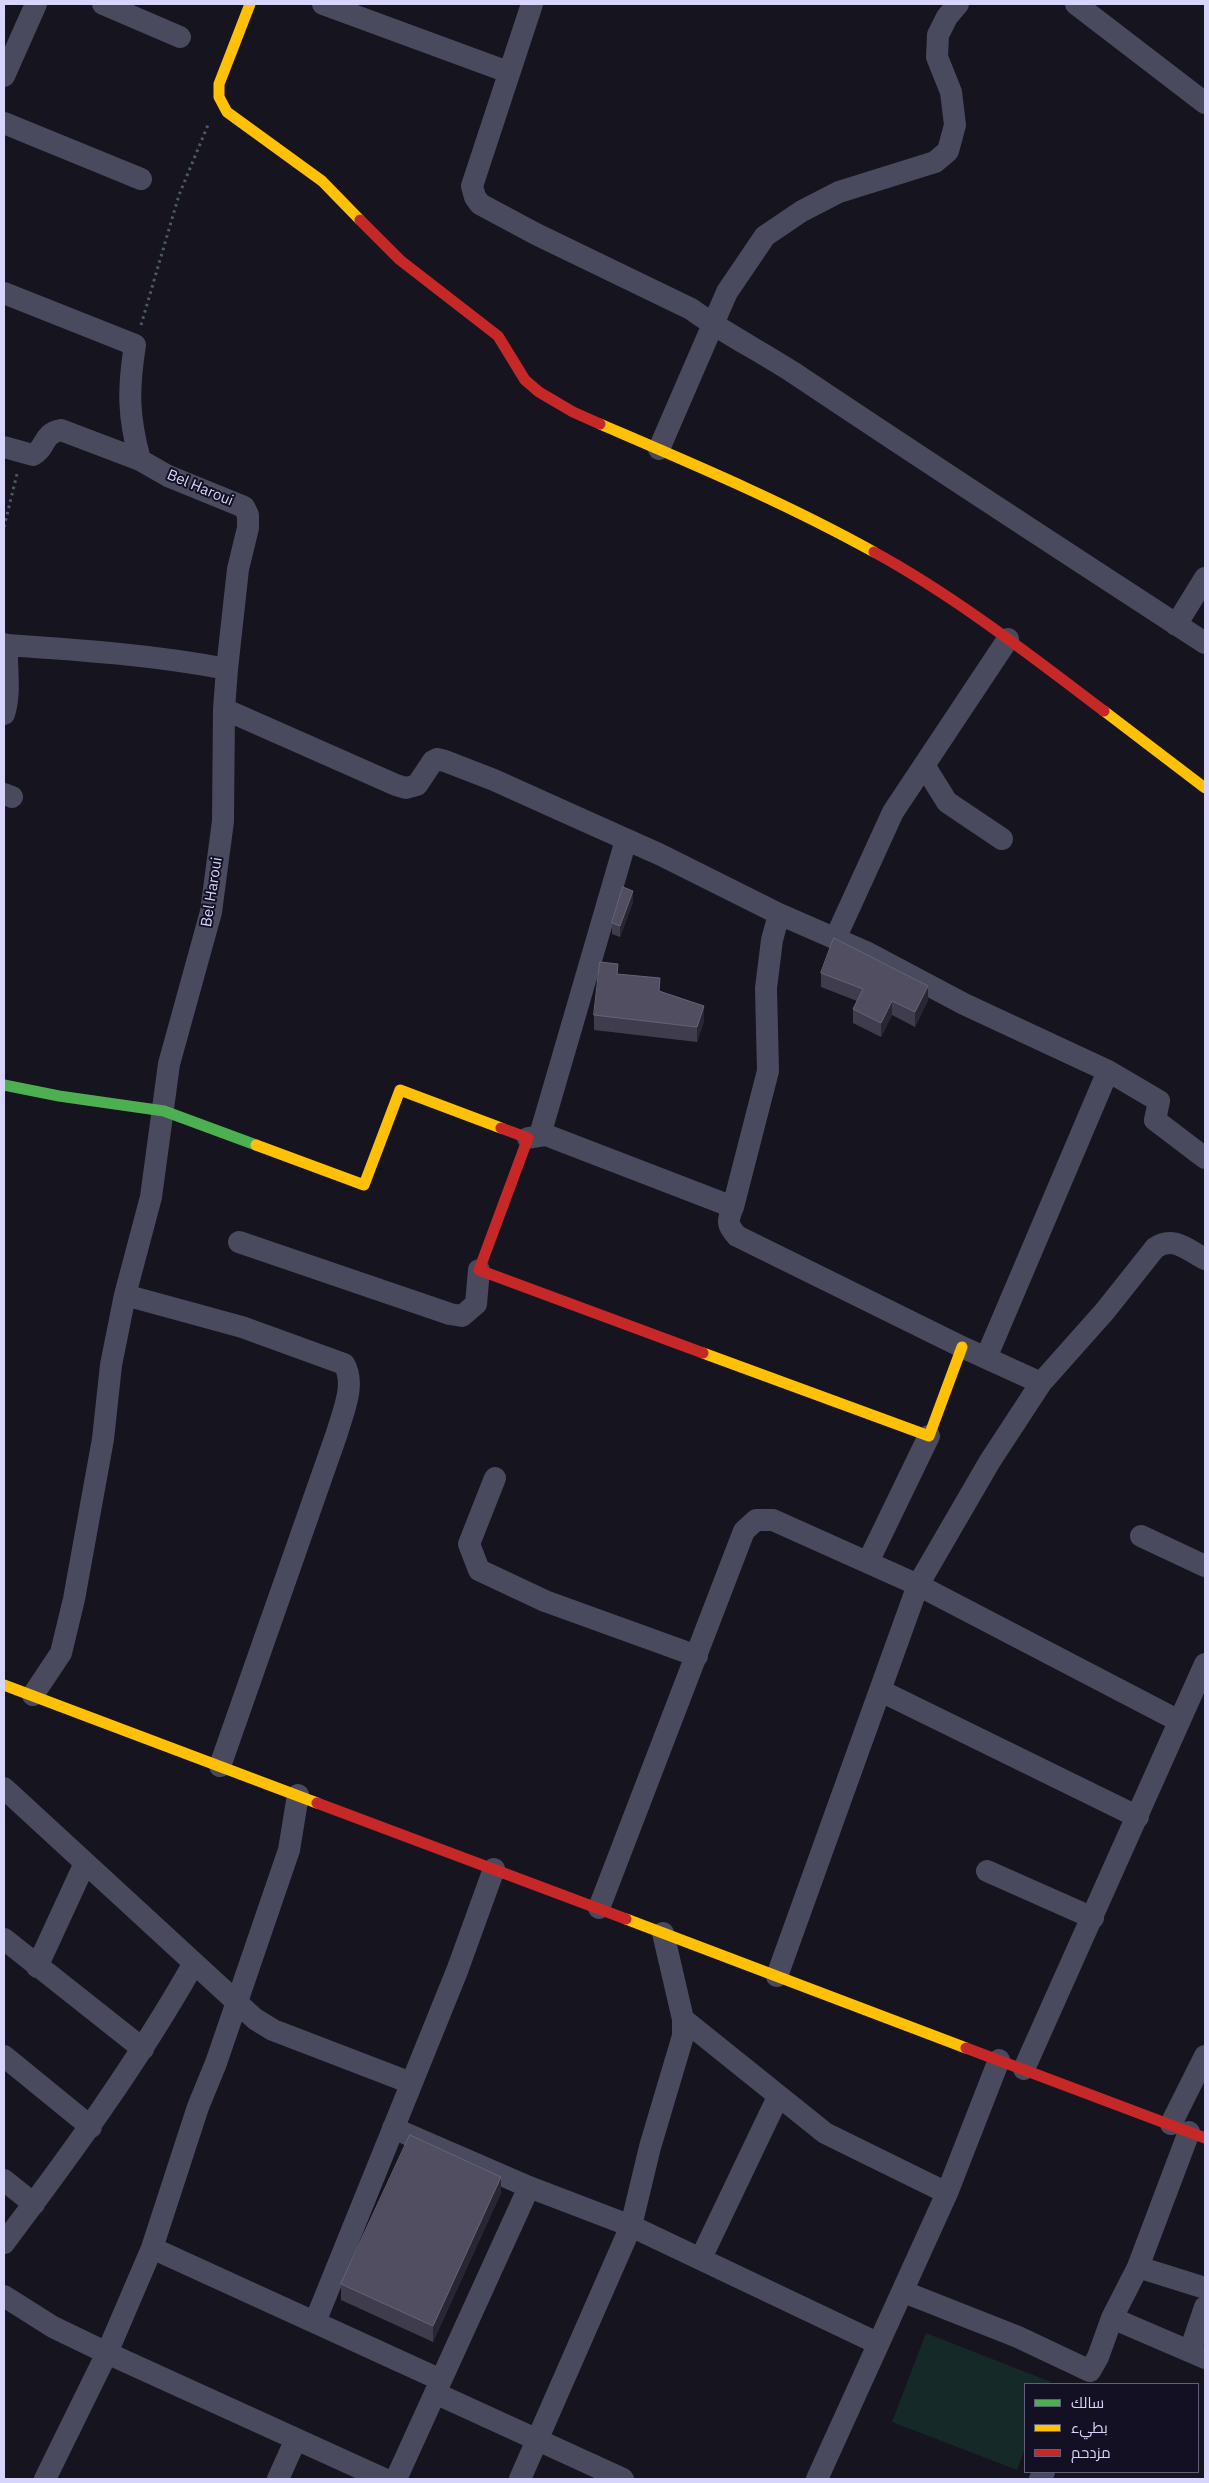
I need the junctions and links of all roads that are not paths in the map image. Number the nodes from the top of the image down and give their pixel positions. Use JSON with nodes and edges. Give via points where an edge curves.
{"nodes":[{"id":1,"x":36,"y":4,"type":"edge"},
{"id":2,"x":103,"y":4,"type":"edge"},
{"id":3,"x":250,"y":4,"type":"edge"},
{"id":4,"x":322,"y":4,"type":"edge"},
{"id":5,"x":532,"y":4,"type":"edge"},
{"id":6,"x":958,"y":4,"type":"edge"},
{"id":7,"x":1076,"y":4,"type":"edge"},
{"id":8,"x":180,"y":37,"type":"dead end"},
{"id":9,"x":508,"y":72,"type":"junction"},
{"id":10,"x":4,"y":76,"type":"edge"},
{"id":11,"x":1205,"y":103,"type":"edge"},
{"id":12,"x":4,"y":123,"type":"edge"},
{"id":13,"x":140,"y":179,"type":"dead end"},
{"id":14,"x":4,"y":293,"type":"edge"},
{"id":15,"x":714,"y":325,"type":"junction"},
{"id":16,"x":659,"y":449,"type":"junction"},
{"id":17,"x":13,"y":450,"type":"edge"},
{"id":18,"x":140,"y":460,"type":"junction"},
{"id":19,"x":1205,"y":578,"type":"edge"},
{"id":20,"x":1176,"y":625,"type":"junction"},
{"id":21,"x":1008,"y":639,"type":"junction"},
{"id":22,"x":1205,"y":644,"type":"edge"},
{"id":23,"x":5,"y":645,"type":"edge"},
{"id":24,"x":227,"y":669,"type":"junction"},
{"id":25,"x":224,"y":709,"type":"junction"},
{"id":26,"x":4,"y":714,"type":"edge"},
{"id":27,"x":924,"y":765,"type":"junction"},
{"id":28,"x":1205,"y":788,"type":"edge"},
{"id":29,"x":1002,"y":839,"type":"dead end"},
{"id":30,"x":626,"y":840,"type":"junction"},
{"id":31,"x":779,"y":914,"type":"junction"},
{"id":32,"x":835,"y":939,"type":"junction"},
{"id":33,"x":1108,"y":1071,"type":"junction"},
{"id":34,"x":4,"y":1085,"type":"edge"},
{"id":35,"x":164,"y":1111,"type":"junction"},
{"id":36,"x":534,"y":1136,"type":"junction"},
{"id":37,"x":1205,"y":1158,"type":"edge"},
{"id":38,"x":733,"y":1207,"type":"junction"},
{"id":39,"x":239,"y":1242,"type":"dead end"},
{"id":40,"x":1205,"y":1259,"type":"edge"},
{"id":41,"x":479,"y":1270,"type":"junction"},
{"id":42,"x":125,"y":1295,"type":"junction"},
{"id":43,"x":962,"y":1348,"type":"junction"},
{"id":44,"x":986,"y":1358,"type":"junction"},
{"id":45,"x":1041,"y":1384,"type":"junction"},
{"id":46,"x":929,"y":1436,"type":"junction"},
{"id":47,"x":494,"y":1478,"type":"dead end"},
{"id":48,"x":1141,"y":1536,"type":"dead end"},
{"id":49,"x":868,"y":1562,"type":"junction"},
{"id":50,"x":1205,"y":1566,"type":"edge"},
{"id":51,"x":918,"y":1585,"type":"junction"},
{"id":52,"x":697,"y":1656,"type":"junction"},
{"id":53,"x":1203,"y":1673,"type":"edge"},
{"id":54,"x":4,"y":1685,"type":"edge"},
{"id":55,"x":881,"y":1691,"type":"junction"},
{"id":56,"x":33,"y":1695,"type":"junction"},
{"id":57,"x":1180,"y":1721,"type":"junction"},
{"id":58,"x":220,"y":1766,"type":"junction"},
{"id":59,"x":4,"y":1788,"type":"edge"},
{"id":60,"x":298,"y":1795,"type":"junction"},
{"id":61,"x":1138,"y":1817,"type":"junction"},
{"id":62,"x":85,"y":1863,"type":"junction"},
{"id":63,"x":494,"y":1869,"type":"junction"},
{"id":64,"x":987,"y":1871,"type":"dead end"},
{"id":65,"x":598,"y":1908,"type":"junction"},
{"id":66,"x":1093,"y":1918,"type":"junction"},
{"id":67,"x":663,"y":1933,"type":"junction"},
{"id":68,"x":4,"y":1939,"type":"edge"},
{"id":69,"x":194,"y":1963,"type":"junction"},
{"id":70,"x":37,"y":1967,"type":"junction"},
{"id":71,"x":777,"y":1976,"type":"junction"},
{"id":72,"x":236,"y":2002,"type":"junction"},
{"id":73,"x":683,"y":2019,"type":"junction"},
{"id":74,"x":143,"y":2049,"type":"junction"},
{"id":75,"x":4,"y":2056,"type":"edge"},
{"id":76,"x":1205,"y":2056,"type":"edge"},
{"id":77,"x":999,"y":2060,"type":"junction"},
{"id":78,"x":1024,"y":2069,"type":"junction"},
{"id":79,"x":411,"y":2083,"type":"junction"},
{"id":80,"x":778,"y":2097,"type":"junction"},
{"id":81,"x":91,"y":2127,"type":"junction"},
{"id":82,"x":393,"y":2128,"type":"junction"},
{"id":83,"x":1188,"y":2131,"type":"edge"},
{"id":84,"x":4,"y":2180,"type":"edge"},
{"id":85,"x":528,"y":2187,"type":"junction"},
{"id":86,"x":946,"y":2193,"type":"junction"},
{"id":87,"x":34,"y":2204,"type":"junction"},
{"id":88,"x":631,"y":2226,"type":"junction"},
{"id":89,"x":4,"y":2244,"type":"edge"},
{"id":90,"x":152,"y":2248,"type":"junction"},
{"id":91,"x":701,"y":2258,"type":"junction"},
{"id":92,"x":1138,"y":2267,"type":"junction"},
{"id":93,"x":1205,"y":2288,"type":"edge"},
{"id":94,"x":904,"y":2292,"type":"junction"},
{"id":95,"x":4,"y":2296,"type":"edge"},
{"id":96,"x":1205,"y":2307,"type":"edge"},
{"id":97,"x":1112,"y":2318,"type":"junction"},
{"id":98,"x":315,"y":2322,"type":"junction"},
{"id":99,"x":877,"y":2343,"type":"junction"},
{"id":100,"x":107,"y":2353,"type":"junction"},
{"id":101,"x":1198,"y":2355,"type":"edge"},
{"id":102,"x":1087,"y":2378,"type":"edge"},
{"id":103,"x":438,"y":2387,"type":"junction"},
{"id":104,"x":296,"y":2439,"type":"junction"},
{"id":105,"x":537,"y":2440,"type":"junction"},
{"id":106,"x":51,"y":2478,"type":"edge"},
{"id":107,"x":278,"y":2479,"type":"edge"},
{"id":108,"x":384,"y":2479,"type":"edge"},
{"id":109,"x":396,"y":2479,"type":"edge"},
{"id":110,"x":520,"y":2479,"type":"edge"},
{"id":111,"x":622,"y":2479,"type":"edge"},
{"id":112,"x":817,"y":2479,"type":"edge"}],
"edges":[{"from":1,"to":10,"type":"street"},
{"from":2,"to":8,"type":"street"},
{"from":3,"to":16,"type":"street","via":[[219,84],[219,97],[227,112],[322,180],[400,260],[498,336],[525,380],[539,392],[573,412]]},
{"from":4,"to":9,"type":"street"},
{"from":5,"to":9,"type":"street"},
{"from":6,"to":15,"type":"street","via":[[938,36],[937,57],[951,92],[955,125],[948,151],[935,162],[839,192],[802,210],[765,236],[726,292]]},
{"from":7,"to":11,"type":"street"},
{"from":9,"to":15,"type":"street","via":[[472,186],[480,204],[691,309]]},
{"from":12,"to":13,"type":"street"},
{"from":14,"to":18,"type":"street","via":[[135,344],[129,402]]},
{"from":15,"to":16,"type":"street"},
{"from":15,"to":20,"type":"street","via":[[771,358]]},
{"from":16,"to":21,"type":"street","via":[[827,526],[901,567]]},
{"from":17,"to":18,"type":"street","via":[[33,455],[40,452],[51,432],[61,430]]},
{"from":18,"to":24,"type":"street","name":"Bel Haroui","via":[[168,476],[236,502],[248,515],[238,569]]},
{"from":19,"to":20,"type":"street"},
{"from":20,"to":22,"type":"street"},
{"from":21,"to":27,"type":"street"},
{"from":21,"to":28,"type":"street"},
{"from":23,"to":24,"type":"street","via":[[93,651]]},
{"from":23,"to":26,"type":"street","via":[[8,690]]},
{"from":24,"to":25,"type":"street","name":"Bel Haroui"},
{"from":25,"to":30,"type":"street","via":[[396,785],[406,788],[417,785],[432,760],[437,759],[494,780]]},
{"from":25,"to":35,"type":"street","name":"Bel Haroui","via":[[223,820],[211,912],[169,1064]]},
{"from":27,"to":29,"type":"street","via":[[947,802]]},
{"from":27,"to":32,"type":"street","via":[[893,812]]},
{"from":30,"to":31,"type":"street"},
{"from":30,"to":36,"type":"street"},
{"from":31,"to":32,"type":"street"},
{"from":31,"to":38,"type":"street","via":[[766,988],[768,1071]]},
{"from":32,"to":33,"type":"street"},
{"from":33,"to":37,"type":"street","via":[[1158,1101],[1154,1120]]},
{"from":33,"to":44,"type":"street"},
{"from":34,"to":35,"type":"street"},
{"from":35,"to":36,"type":"street","via":[[364,1185],[400,1090]]},
{"from":35,"to":42,"type":"street","name":"Bel Haroui","via":[[151,1197]]},
{"from":36,"to":38,"type":"street","via":[[546,1135]]},
{"from":36,"to":41,"type":"street"},
{"from":38,"to":43,"type":"street","via":[[727,1220],[728,1227],[737,1236]]},
{"from":39,"to":41,"type":"street","via":[[462,1316],[476,1304]]},
{"from":40,"to":45,"type":"street","via":[[1173,1241],[1155,1248]]},
{"from":41,"to":46,"type":"street"},
{"from":42,"to":56,"type":"street","name":"Bel Haroui","via":[[74,1598],[61,1653]]},
{"from":42,"to":58,"type":"street","via":[[242,1327],[344,1364],[349,1373],[337,1433]]},
{"from":43,"to":44,"type":"street"},
{"from":43,"to":46,"type":"street"},
{"from":44,"to":45,"type":"street"},
{"from":45,"to":51,"type":"street","via":[[990,1461]]},
{"from":46,"to":49,"type":"street"},
{"from":47,"to":52,"type":"street","via":[[469,1544],[479,1570],[545,1601]]},
{"from":48,"to":50,"type":"street"},
{"from":49,"to":51,"type":"street"},
{"from":49,"to":52,"type":"street","via":[[773,1520],[756,1520],[744,1532]]},
{"from":51,"to":55,"type":"street"},
{"from":51,"to":57,"type":"street"},
{"from":52,"to":65,"type":"street"},
{"from":53,"to":57,"type":"street"},
{"from":54,"to":56,"type":"street"},
{"from":55,"to":61,"type":"street"},
{"from":55,"to":71,"type":"street"},
{"from":56,"to":58,"type":"street"},
{"from":57,"to":61,"type":"street"},
{"from":58,"to":60,"type":"street"},
{"from":59,"to":62,"type":"street"},
{"from":60,"to":63,"type":"street"},
{"from":60,"to":72,"type":"street","via":[[289,1850]]},
{"from":61,"to":66,"type":"street"},
{"from":62,"to":69,"type":"street"},
{"from":62,"to":70,"type":"street"},
{"from":63,"to":65,"type":"street"},
{"from":63,"to":79,"type":"street"},
{"from":64,"to":66,"type":"street"},
{"from":65,"to":67,"type":"street"},
{"from":66,"to":78,"type":"street"},
{"from":67,"to":71,"type":"street"},
{"from":67,"to":73,"type":"street"},
{"from":68,"to":70,"type":"street"},
{"from":69,"to":72,"type":"street"},
{"from":69,"to":74,"type":"street"},
{"from":70,"to":74,"type":"street"},
{"from":71,"to":77,"type":"street"},
{"from":72,"to":79,"type":"street","via":[[273,2030]]},
{"from":72,"to":90,"type":"street"},
{"from":73,"to":80,"type":"street"},
{"from":73,"to":88,"type":"street","via":[[683,2036],[650,2146]]},
{"from":74,"to":81,"type":"street"},
{"from":75,"to":81,"type":"street"},
{"from":76,"to":83,"type":"street"},
{"from":77,"to":78,"type":"street"},
{"from":77,"to":86,"type":"street"},
{"from":78,"to":83,"type":"street"},
{"from":79,"to":82,"type":"street"},
{"from":80,"to":86,"type":"street","via":[[825,2133]]},
{"from":80,"to":91,"type":"street"},
{"from":81,"to":87,"type":"street"},
{"from":82,"to":85,"type":"street"},
{"from":82,"to":98,"type":"street"},
{"from":83,"to":92,"type":"street"},
{"from":84,"to":87,"type":"street"},
{"from":85,"to":88,"type":"street"},
{"from":85,"to":103,"type":"street"},
{"from":86,"to":94,"type":"street"},
{"from":87,"to":89,"type":"street"},
{"from":88,"to":91,"type":"street"},
{"from":88,"to":105,"type":"street"},
{"from":90,"to":98,"type":"street"},
{"from":90,"to":100,"type":"street"},
{"from":91,"to":99,"type":"street"},
{"from":92,"to":93,"type":"street"},
{"from":92,"to":97,"type":"street"},
{"from":94,"to":99,"type":"street"},
{"from":94,"to":102,"type":"street","via":[[1018,2337]]},
{"from":95,"to":100,"type":"street","via":[[53,2327]]},
{"from":96,"to":101,"type":"street"},
{"from":97,"to":101,"type":"street"},
{"from":97,"to":102,"type":"street"},
{"from":98,"to":103,"type":"street"},
{"from":99,"to":112,"type":"street"},
{"from":100,"to":104,"type":"street"},
{"from":100,"to":106,"type":"street"},
{"from":103,"to":105,"type":"street"},
{"from":103,"to":109,"type":"street"},
{"from":104,"to":107,"type":"street"},
{"from":104,"to":108,"type":"street"},
{"from":105,"to":110,"type":"street"},
{"from":105,"to":111,"type":"street"}]}
